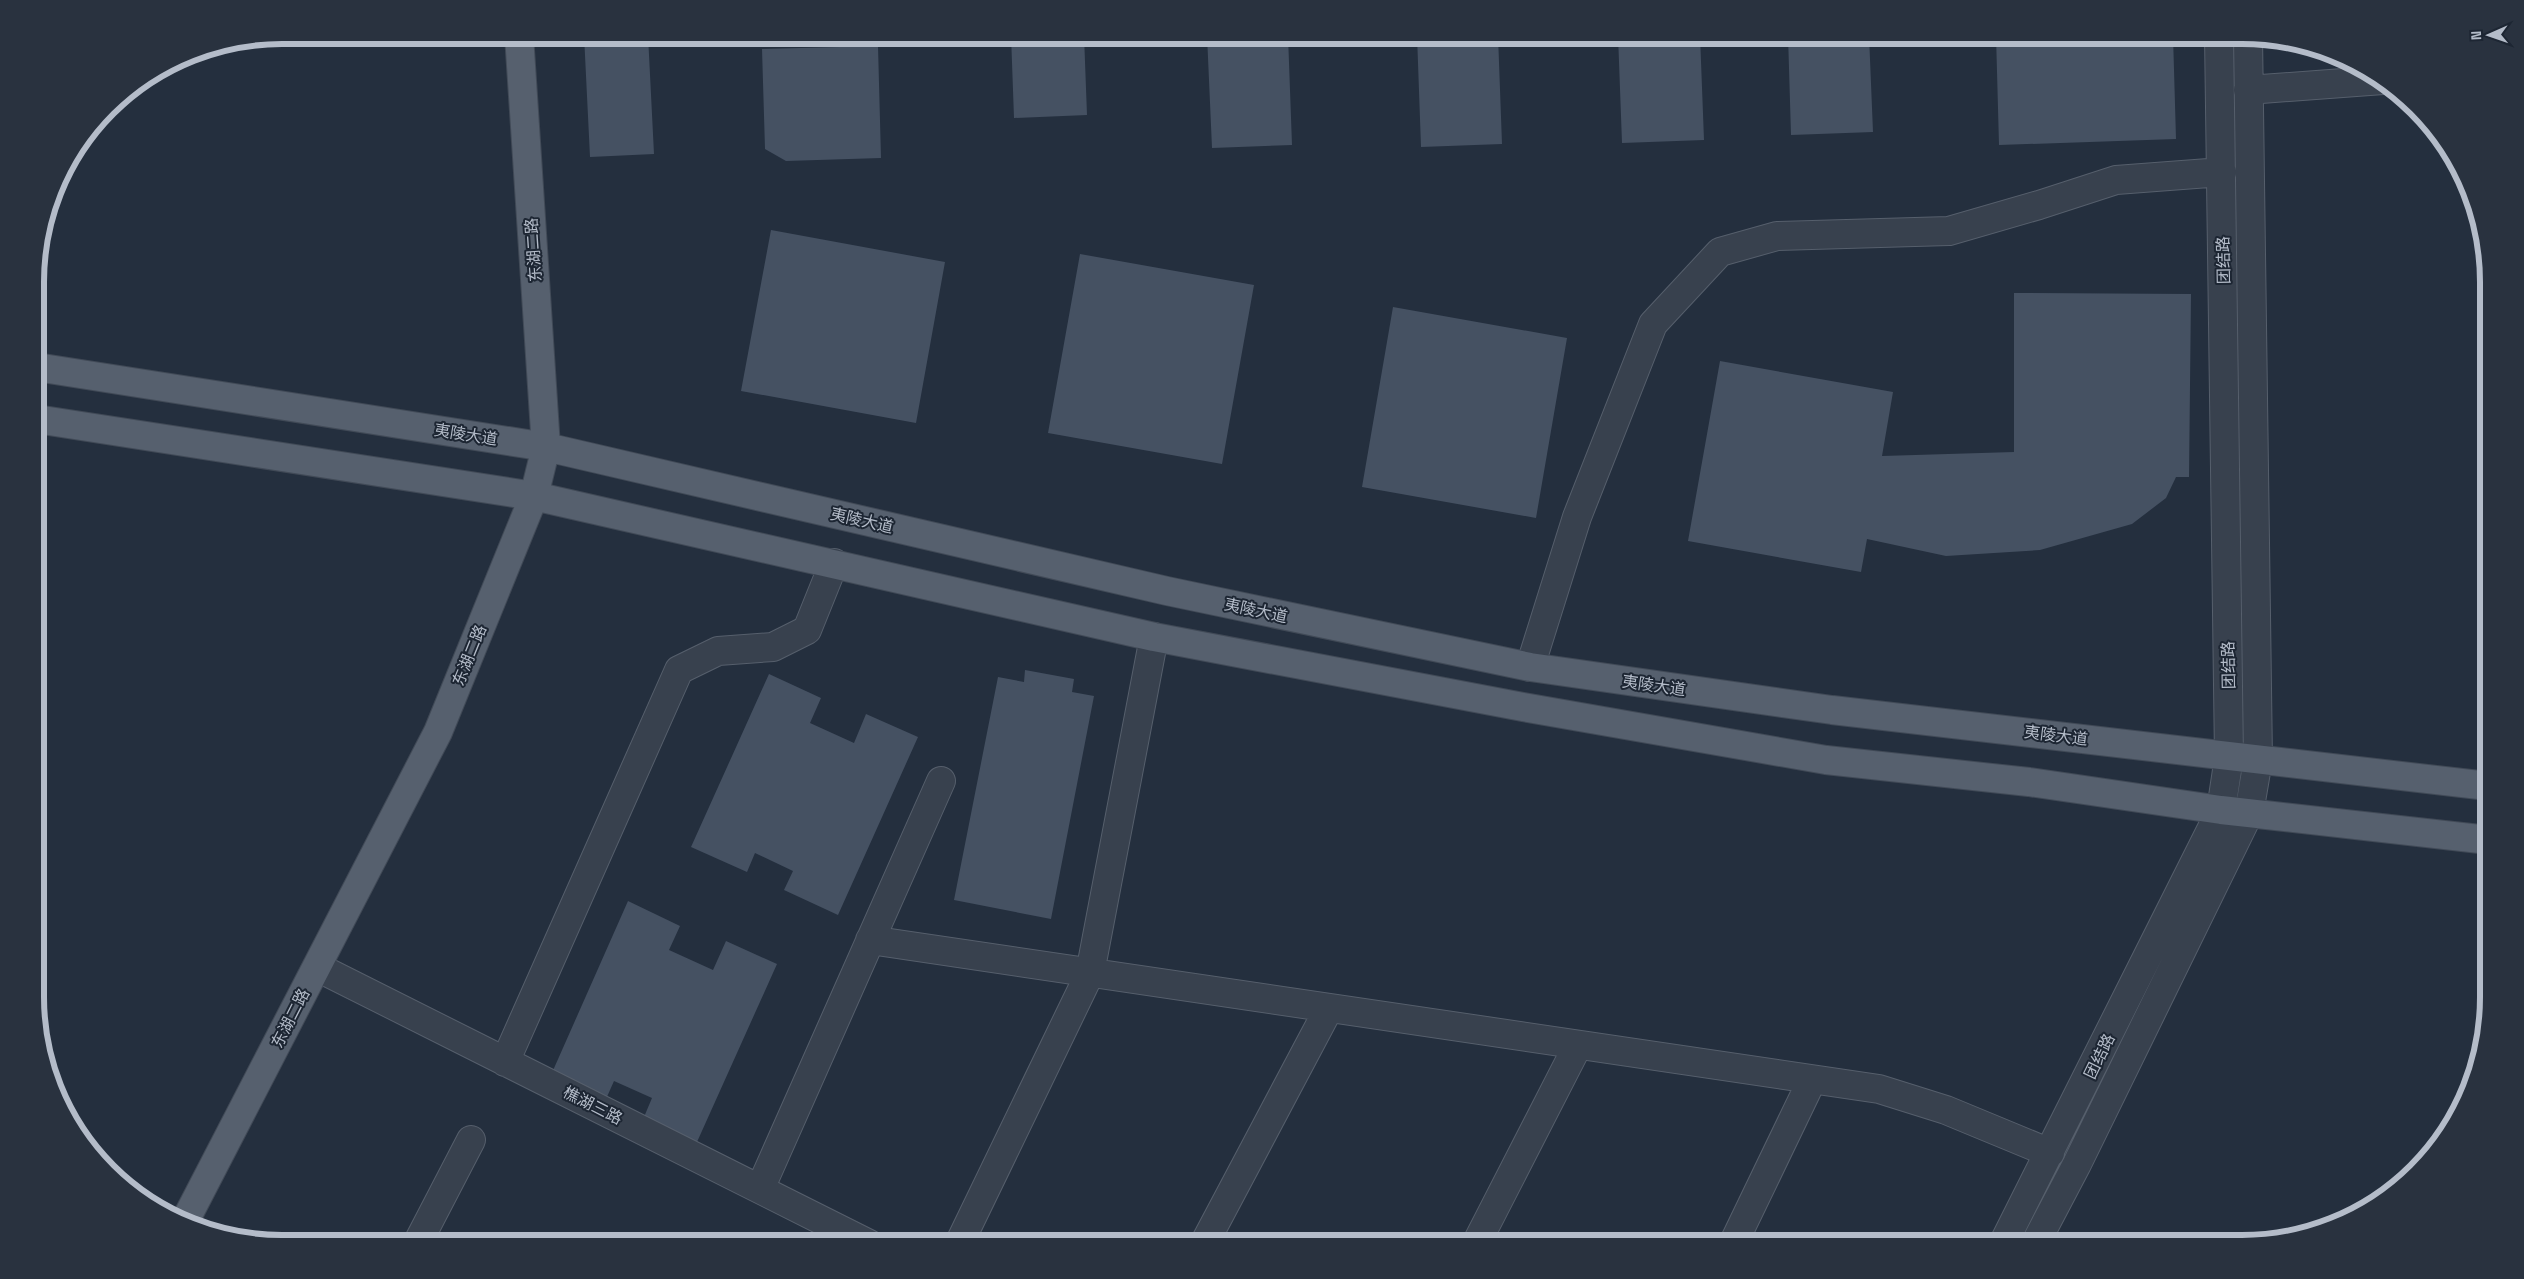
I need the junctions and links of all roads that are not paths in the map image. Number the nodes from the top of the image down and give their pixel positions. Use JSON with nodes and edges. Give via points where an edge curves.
{"nodes":[{"id":1,"x":520,"y":44,"type":"edge"},
{"id":2,"x":2219,"y":44,"type":"edge"},
{"id":3,"x":2248,"y":44,"type":"edge"},
{"id":4,"x":2369,"y":81,"type":"edge"},
{"id":5,"x":2248,"y":90,"type":"junction"},
{"id":6,"x":2222,"y":172,"type":"junction"},
{"id":7,"x":44,"y":368,"type":"edge"},
{"id":8,"x":44,"y":420,"type":"edge"},
{"id":9,"x":546,"y":447,"type":"junction"},
{"id":10,"x":534,"y":496,"type":"junction"},
{"id":11,"x":834,"y":563,"type":"junction"},
{"id":12,"x":1154,"y":637,"type":"junction"},
{"id":13,"x":1530,"y":667,"type":"junction"},
{"id":14,"x":2229,"y":757,"type":"junction"},
{"id":15,"x":2258,"y":760,"type":"junction"},
{"id":16,"x":941,"y":781,"type":"dead end"},
{"id":17,"x":2480,"y":785,"type":"edge"},
{"id":18,"x":2221,"y":810,"type":"junction"},
{"id":19,"x":2249,"y":813,"type":"junction"},
{"id":20,"x":2480,"y":839,"type":"edge"},
{"id":21,"x":870,"y":940,"type":"junction"},
{"id":22,"x":317,"y":967,"type":"junction"},
{"id":23,"x":1090,"y":972,"type":"junction"},
{"id":24,"x":1329,"y":1008,"type":"junction"},
{"id":25,"x":1578,"y":1045,"type":"junction"},
{"id":26,"x":505,"y":1062,"type":"junction"},
{"id":27,"x":1812,"y":1080,"type":"junction"},
{"id":28,"x":471,"y":1140,"type":"dead end"},
{"id":29,"x":2050,"y":1153,"type":"junction"},
{"id":30,"x":760,"y":1189,"type":"junction"},
{"id":31,"x":187,"y":1215,"type":"edge"},
{"id":32,"x":422,"y":1235,"type":"edge"},
{"id":33,"x":851,"y":1235,"type":"edge"},
{"id":34,"x":963,"y":1235,"type":"edge"},
{"id":35,"x":1209,"y":1235,"type":"edge"},
{"id":36,"x":1481,"y":1235,"type":"edge"},
{"id":37,"x":1737,"y":1235,"type":"edge"},
{"id":38,"x":2009,"y":1235,"type":"edge"},
{"id":39,"x":2040,"y":1235,"type":"edge"}],
"edges":[{"from":1,"to":9,"type":"main road","name":"东湖二路"},
{"from":2,"to":6,"type":"street","name":"团结路"},
{"from":3,"to":5,"type":"street","name":"团结路"},
{"from":4,"to":5,"type":"street"},
{"from":5,"to":15,"type":"street","name":"团结路"},
{"from":6,"to":13,"type":"street","via":[[2116,180],[1949,231],[1776,236],[1720,252],[1653,324],[1577,518]]},
{"from":6,"to":14,"type":"street","name":"团结路"},
{"from":7,"to":9,"type":"main road","name":"夷陵大道"},
{"from":8,"to":10,"type":"main road"},
{"from":9,"to":10,"type":"main road","name":"东湖二路"},
{"from":9,"to":13,"type":"main road","name":"夷陵大道","via":[[1167,591]]},
{"from":10,"to":11,"type":"main road"},
{"from":10,"to":22,"type":"main road","name":"东湖二路","via":[[438,732]]},
{"from":11,"to":12,"type":"main road"},
{"from":11,"to":26,"type":"street","via":[[807,630],[773,648],[718,651],[679,670]]},
{"from":12,"to":18,"type":"main road","via":[[1826,760],[2030,782]]},
{"from":12,"to":23,"type":"street"},
{"from":13,"to":14,"type":"main road","name":"夷陵大道","via":[[1832,710]]},
{"from":14,"to":15,"type":"main road","name":"夷陵大道"},
{"from":14,"to":18,"type":"street","name":"团结路"},
{"from":15,"to":17,"type":"main road","name":"夷陵大道"},
{"from":15,"to":19,"type":"street","name":"团结路"},
{"from":16,"to":21,"type":"street"},
{"from":18,"to":19,"type":"main road"},
{"from":18,"to":29,"type":"street","name":"团结路"},
{"from":19,"to":20,"type":"main road"},
{"from":19,"to":39,"type":"street","name":"团结路"},
{"from":21,"to":23,"type":"street"},
{"from":21,"to":30,"type":"street"},
{"from":22,"to":26,"type":"street","name":"樵湖三路"},
{"from":22,"to":31,"type":"main road","name":"东湖二路"},
{"from":23,"to":24,"type":"street"},
{"from":23,"to":34,"type":"street"},
{"from":24,"to":25,"type":"street"},
{"from":24,"to":35,"type":"street"},
{"from":25,"to":27,"type":"street"},
{"from":25,"to":36,"type":"street"},
{"from":26,"to":30,"type":"street","name":"樵湖三路"},
{"from":27,"to":29,"type":"street","via":[[1879,1089],[1946,1110]]},
{"from":27,"to":37,"type":"street"},
{"from":28,"to":32,"type":"street"},
{"from":29,"to":38,"type":"street","name":"团结路"},
{"from":30,"to":33,"type":"street","name":"樵湖三路"}]}
